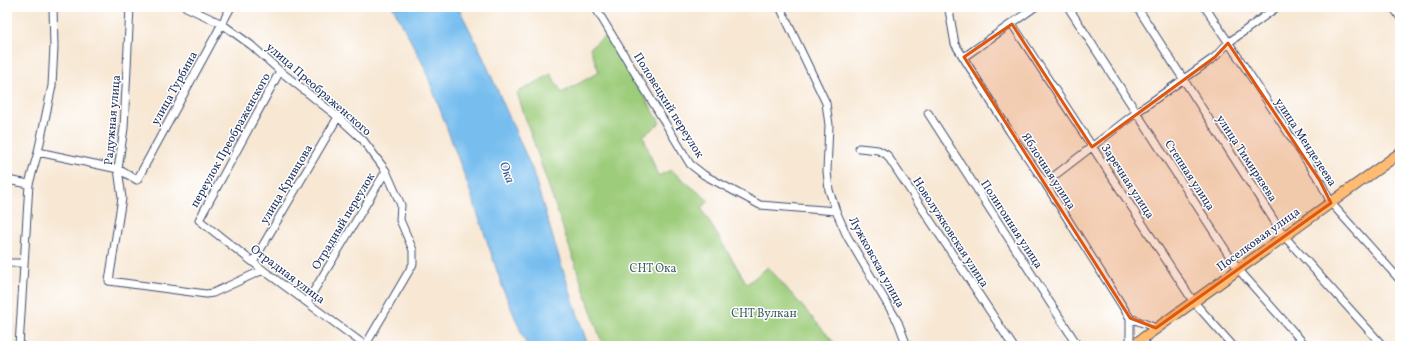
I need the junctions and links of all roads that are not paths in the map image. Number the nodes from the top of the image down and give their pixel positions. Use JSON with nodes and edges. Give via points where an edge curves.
{"nodes":[{"id":1,"x":53,"y":7,"type":"edge"},
{"id":2,"x":130,"y":7,"type":"edge"},
{"id":3,"x":186,"y":7,"type":"edge"},
{"id":4,"x":231,"y":7,"type":"edge"},
{"id":5,"x":595,"y":7,"type":"edge"},
{"id":6,"x":780,"y":7,"type":"edge"},
{"id":7,"x":946,"y":7,"type":"edge"},
{"id":8,"x":1035,"y":7,"type":"edge"},
{"id":9,"x":1068,"y":7,"type":"edge"},
{"id":10,"x":1137,"y":7,"type":"edge"},
{"id":11,"x":1205,"y":7,"type":"edge"},
{"id":12,"x":1277,"y":7,"type":"edge"},
{"id":13,"x":1393,"y":7,"type":"edge"},
{"id":14,"x":1400,"y":17,"type":"edge"},
{"id":15,"x":222,"y":24,"type":"junction"},
{"id":16,"x":1012,"y":24,"type":"junction"},
{"id":17,"x":1228,"y":43,"type":"junction"},
{"id":18,"x":964,"y":57,"type":"junction"},
{"id":19,"x":280,"y":71,"type":"junction"},
{"id":20,"x":1183,"y":80,"type":"junction"},
{"id":21,"x":1137,"y":112,"type":"junction"},
{"id":22,"x":928,"y":114,"type":"dead end"},
{"id":23,"x":338,"y":117,"type":"junction"},
{"id":24,"x":1092,"y":147,"type":"junction"},
{"id":25,"x":858,"y":148,"type":"dead end"},
{"id":26,"x":38,"y":152,"type":"junction"},
{"id":27,"x":1400,"y":153,"type":"edge"},
{"id":28,"x":118,"y":170,"type":"junction"},
{"id":29,"x":386,"y":172,"type":"junction"},
{"id":30,"x":7,"y":180,"type":"edge"},
{"id":31,"x":29,"y":184,"type":"junction"},
{"id":32,"x":1045,"y":184,"type":"junction"},
{"id":33,"x":1331,"y":203,"type":"junction"},
{"id":34,"x":836,"y":211,"type":"junction"},
{"id":35,"x":199,"y":220,"type":"joint"},
{"id":36,"x":1284,"y":236,"type":"junction"},
{"id":37,"x":253,"y":262,"type":"junction"},
{"id":38,"x":7,"y":263,"type":"edge"},
{"id":39,"x":24,"y":263,"type":"junction"},
{"id":40,"x":263,"y":270,"type":"junction"},
{"id":41,"x":1238,"y":270,"type":"junction"},
{"id":42,"x":1400,"y":280,"type":"edge"},
{"id":43,"x":307,"y":302,"type":"junction"},
{"id":44,"x":1193,"y":302,"type":"junction"},
{"id":45,"x":1130,"y":318,"type":"junction"},
{"id":46,"x":1156,"y":328,"type":"junction"},
{"id":47,"x":1144,"y":342,"type":"edge"},
{"id":48,"x":19,"y":346,"type":"edge"},
{"id":49,"x":366,"y":346,"type":"edge"},
{"id":50,"x":907,"y":346,"type":"edge"},
{"id":51,"x":1013,"y":346,"type":"edge"},
{"id":52,"x":1078,"y":346,"type":"edge"},
{"id":53,"x":1131,"y":346,"type":"edge"},
{"id":54,"x":1232,"y":346,"type":"edge"},
{"id":55,"x":1306,"y":346,"type":"edge"},
{"id":56,"x":1383,"y":346,"type":"edge"}],
"edges":[{"from":1,"to":26,"type":"street","via":[[52,86]]},
{"from":2,"to":28,"type":"street","name":"Радужная улица","via":[[124,128]]},
{"from":3,"to":15,"type":"street","name":"улица Преображенского"},
{"from":4,"to":15,"type":"street","name":"улица Турбина"},
{"from":5,"to":34,"type":"street","name":"Половецкий переулок","via":[[690,164],[704,175],[760,205]]},
{"from":6,"to":34,"type":"street","name":"Лужковская улица","via":[[826,103],[829,125],[826,171]]},
{"from":7,"to":18,"type":"street","name":"Яблочная улица","via":[[955,44]]},
{"from":8,"to":16,"type":"street"},
{"from":9,"to":21,"type":"street","name":"Степная улица"},
{"from":10,"to":20,"type":"street","name":"улица Тимирязева"},
{"from":11,"to":17,"type":"street","name":"улица Менделеева"},
{"from":12,"to":17,"type":"street"},
{"from":13,"to":14,"type":"street"},
{"from":15,"to":19,"type":"street","name":"улица Преображенского"},
{"from":15,"to":28,"type":"street","name":"улица Турбина","via":[[137,180]]},
{"from":16,"to":18,"type":"street"},
{"from":16,"to":24,"type":"street","name":"Заречная улица"},
{"from":17,"to":20,"type":"street","via":[[1215,58]]},
{"from":17,"to":33,"type":"street","name":"улица Менделеева","via":[[1320,181]]},
{"from":18,"to":32,"type":"street","name":"Яблочная улица"},
{"from":19,"to":23,"type":"street","name":"улица Преображенского"},
{"from":19,"to":35,"type":"street","name":"переулок Преображенского"},
{"from":20,"to":21,"type":"street"},
{"from":20,"to":36,"type":"street","name":"улица Тимирязева"},
{"from":21,"to":24,"type":"street"},
{"from":21,"to":41,"type":"street","name":"Степная улица"},
{"from":22,"to":52,"type":"street","name":"Полигонная улица"},
{"from":23,"to":29,"type":"street","name":"улица Преображенского","via":[[364,140]]},
{"from":23,"to":37,"type":"street","name":"улица Кривцова"},
{"from":24,"to":32,"type":"street"},
{"from":24,"to":44,"type":"street","name":"Заречная улица"},
{"from":25,"to":51,"type":"street","name":"Новолужковская улица","via":[[878,150],[887,155]]},
{"from":26,"to":28,"type":"street"},
{"from":26,"to":31,"type":"street"},
{"from":27,"to":33,"type":"highway","name":"Поселковая улица"},
{"from":28,"to":40,"type":"street","name":"Радужная улица","via":[[122,198],[109,281],[206,294]]},
{"from":29,"to":43,"type":"street","name":"Отрадный переулок"},
{"from":29,"to":49,"type":"street","name":"улица Преображенского","via":[[401,205],[400,220],[412,250],[413,264]]},
{"from":30,"to":31,"type":"street"},
{"from":31,"to":39,"type":"street"},
{"from":32,"to":45,"type":"street","name":"Яблочная улица"},
{"from":33,"to":36,"type":"highway","name":"Поселковая улица"},
{"from":33,"to":42,"type":"street","name":"улица Менделеева"},
{"from":34,"to":50,"type":"street","name":"Лужковская улица","via":[[847,236],[898,322]]},
{"from":35,"to":37,"type":"street","name":"Отрадная улица"},
{"from":36,"to":41,"type":"highway","name":"Поселковая улица"},
{"from":36,"to":56,"type":"street","name":"улица Тимирязева"},
{"from":37,"to":40,"type":"street","name":"Отрадная улица"},
{"from":38,"to":39,"type":"street"},
{"from":39,"to":48,"type":"street"},
{"from":40,"to":43,"type":"street","name":"Отрадная улица"},
{"from":41,"to":44,"type":"highway","name":"Поселковая улица"},
{"from":41,"to":55,"type":"street","name":"Степная улица"},
{"from":43,"to":49,"type":"street","name":"Отрадная улица"},
{"from":44,"to":46,"type":"highway","name":"Поселковая улица"},
{"from":44,"to":54,"type":"street","name":"Заречная улица"},
{"from":45,"to":46,"type":"street"},
{"from":45,"to":53,"type":"street"},
{"from":46,"to":47,"type":"highway","name":"Поселковая улица"},
{"from":47,"to":53,"type":"highway","name":"Поселковая улица"}]}
